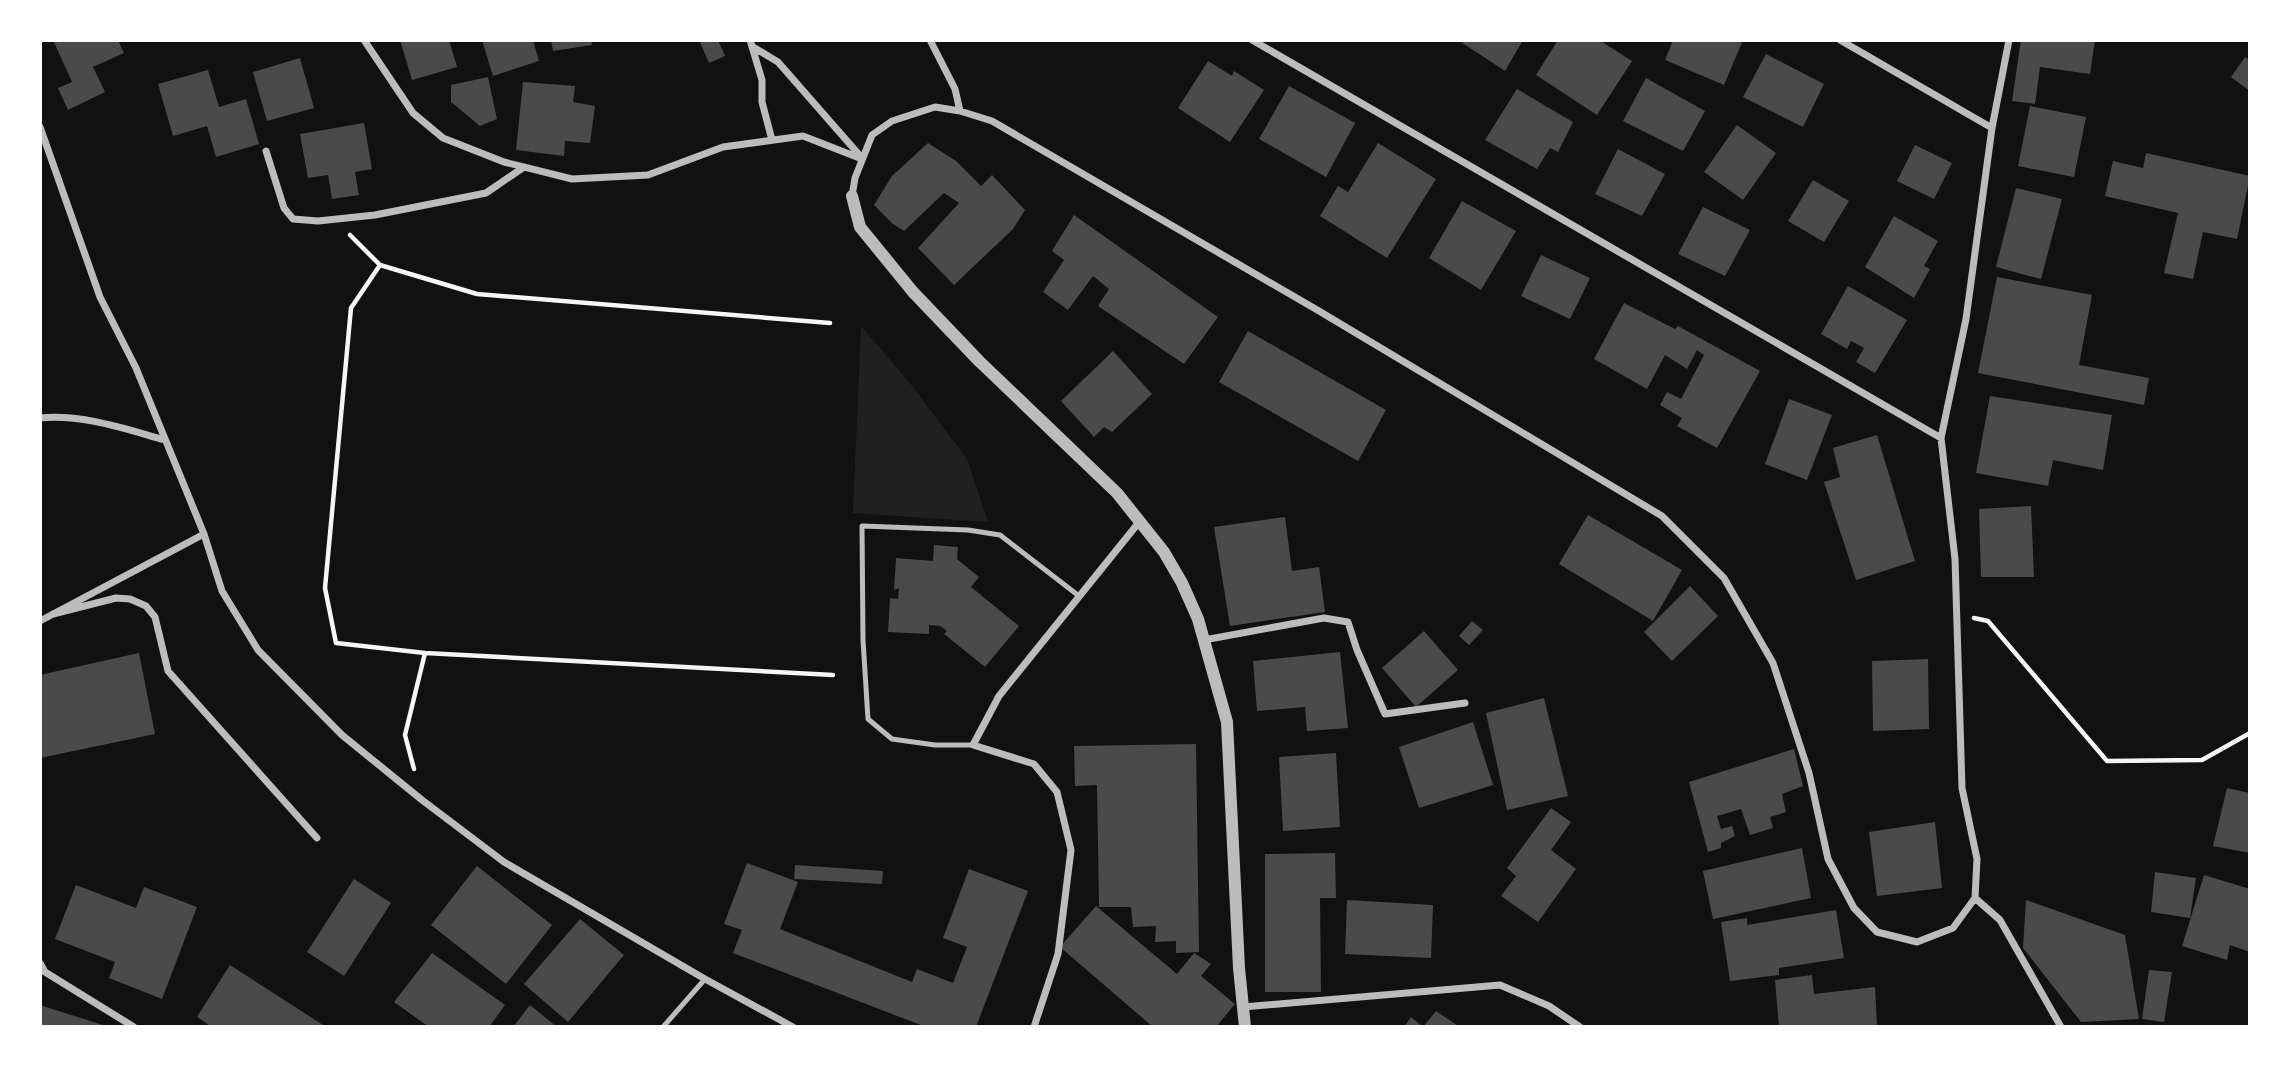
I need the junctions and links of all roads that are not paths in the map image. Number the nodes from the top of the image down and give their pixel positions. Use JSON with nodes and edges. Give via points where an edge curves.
{"nodes":[{"id":1,"x":364,"y":40,"type":"edge"},
{"id":2,"x":930,"y":40,"type":"edge"},
{"id":3,"x":1252,"y":40,"type":"edge"},
{"id":4,"x":1840,"y":40,"type":"edge"},
{"id":5,"x":2009,"y":40,"type":"edge"},
{"id":6,"x":752,"y":43,"type":"edge"},
{"id":7,"x":960,"y":111,"type":"junction"},
{"id":8,"x":40,"y":127,"type":"edge"},
{"id":9,"x":1992,"y":128,"type":"junction"},
{"id":10,"x":772,"y":141,"type":"junction"},
{"id":11,"x":266,"y":151,"type":"dead end"},
{"id":12,"x":862,"y":159,"type":"junction"},
{"id":13,"x":524,"y":167,"type":"junction"},
{"id":14,"x":852,"y":196,"type":"joint"},
{"id":15,"x":40,"y":418,"type":"edge"},
{"id":16,"x":1941,"y":438,"type":"junction"},
{"id":17,"x":166,"y":440,"type":"junction"},
{"id":18,"x":1140,"y":521,"type":"junction"},
{"id":19,"x":204,"y":534,"type":"junction"},
{"id":20,"x":1079,"y":596,"type":"junction"},
{"id":21,"x":53,"y":614,"type":"junction"},
{"id":22,"x":40,"y":621,"type":"edge"},
{"id":23,"x":1204,"y":640,"type":"junction"},
{"id":24,"x":1465,"y":703,"type":"dead end"},
{"id":25,"x":973,"y":745,"type":"junction"},
{"id":26,"x":317,"y":838,"type":"dead end"},
{"id":27,"x":1975,"y":898,"type":"junction"},
{"id":28,"x":40,"y":962,"type":"edge"},
{"id":29,"x":42,"y":972,"type":"edge"},
{"id":30,"x":705,"y":979,"type":"junction"},
{"id":31,"x":1243,"y":1007,"type":"junction"},
{"id":32,"x":134,"y":1027,"type":"edge"},
{"id":33,"x":663,"y":1027,"type":"edge"},
{"id":34,"x":793,"y":1027,"type":"edge"},
{"id":35,"x":1034,"y":1027,"type":"edge"},
{"id":36,"x":1245,"y":1027,"type":"edge"},
{"id":37,"x":1580,"y":1027,"type":"edge"},
{"id":38,"x":2061,"y":1027,"type":"edge"}],
"edges":[{"from":1,"to":13,"type":"street","via":[[413,113],[443,138]]},
{"from":2,"to":7,"type":"street","via":[[955,89]]},
{"from":3,"to":16,"type":"street"},
{"from":4,"to":9,"type":"street"},
{"from":5,"to":9,"type":"street"},
{"from":6,"to":10,"type":"street"},
{"from":6,"to":12,"type":"street","via":[[778,62]]},
{"from":7,"to":12,"type":"street","via":[[935,107],[892,121],[872,135]]},
{"from":7,"to":27,"type":"street","via":[[992,121],[1662,516],[1724,578],[1773,663],[1810,773],[1828,859],[1854,908],[1877,932],[1917,942],[1953,928]]},
{"from":8,"to":17,"type":"street","via":[[100,296]]},
{"from":9,"to":16,"type":"street","via":[[1966,319]]},
{"from":10,"to":12,"type":"street","via":[[803,136]]},
{"from":10,"to":13,"type":"street","via":[[723,147],[648,175],[572,179]]},
{"from":11,"to":13,"type":"street","via":[[284,208],[293,219],[318,221],[376,215],[486,193]]},
{"from":12,"to":14,"type":"street"},
{"from":14,"to":18,"type":"street","via":[[860,227],[913,292]]},
{"from":15,"to":17,"type":"street","via":[[101,422]]},
{"from":16,"to":27,"type":"street","via":[[1955,559],[1962,788],[1977,859]]},
{"from":17,"to":19,"type":"street"},
{"from":18,"to":20,"type":"street"},
{"from":18,"to":23,"type":"street","via":[[1182,583]]},
{"from":19,"to":21,"type":"street"},
{"from":19,"to":30,"type":"street","via":[[222,591],[258,650],[342,735],[504,862]]},
{"from":20,"to":25,"type":"street","via":[[999,696]]},
{"from":20,"to":25,"type":"lane","via":[[1000,536],[968,530],[862,526],[868,719],[892,739]]},
{"from":21,"to":22,"type":"street"},
{"from":21,"to":26,"type":"street","via":[[116,598],[146,606],[155,617],[168,671]]},
{"from":23,"to":24,"type":"street","via":[[1324,618],[1348,622],[1385,714]]},
{"from":23,"to":31,"type":"street","via":[[1227,722]]},
{"from":25,"to":35,"type":"street","via":[[1034,764],[1057,792],[1071,850],[1058,954]]},
{"from":27,"to":38,"type":"street","via":[[2000,920]]},
{"from":28,"to":29,"type":"street"},
{"from":29,"to":32,"type":"street"},
{"from":30,"to":33,"type":"lane"},
{"from":30,"to":34,"type":"street"},
{"from":31,"to":36,"type":"street"},
{"from":31,"to":37,"type":"street","via":[[1500,985],[1549,1006]]}]}
